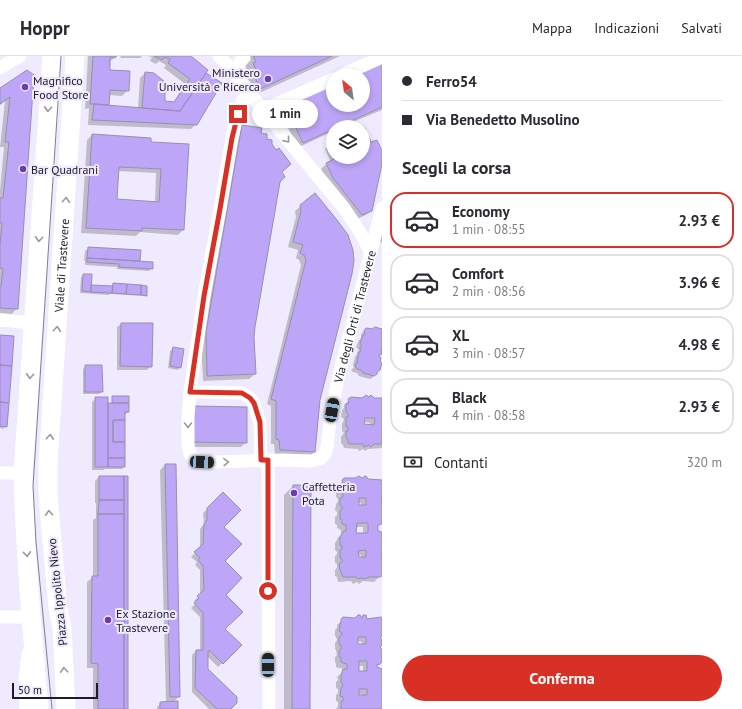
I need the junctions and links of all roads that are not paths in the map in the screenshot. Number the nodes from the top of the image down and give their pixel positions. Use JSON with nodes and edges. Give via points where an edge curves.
{"nodes":[{"id":1,"x":20,"y":56,"type":"edge"},
{"id":2,"x":52,"y":56,"type":"edge"},
{"id":3,"x":75,"y":56,"type":"edge"},
{"id":4,"x":244,"y":56,"type":"edge"},
{"id":5,"x":223,"y":57,"type":"edge"},
{"id":6,"x":382,"y":58,"type":"edge"},
{"id":7,"x":0,"y":68,"type":"edge"},
{"id":8,"x":358,"y":68,"type":"edge"},
{"id":9,"x":234,"y":72,"type":"junction"},
{"id":10,"x":326,"y":82,"type":"edge"},
{"id":11,"x":247,"y":90,"type":"junction"},
{"id":12,"x":263,"y":110,"type":"junction"},
{"id":13,"x":382,"y":208,"type":"edge"},
{"id":14,"x":370,"y":251,"type":"junction"},
{"id":15,"x":0,"y":320,"type":"edge"},
{"id":16,"x":33,"y":323,"type":"junction"},
{"id":17,"x":190,"y":392,"type":"junction"},
{"id":18,"x":264,"y":460,"type":"junction"},
{"id":19,"x":0,"y":473,"type":"edge"},
{"id":20,"x":23,"y":473,"type":"junction"},
{"id":21,"x":48,"y":476,"type":"joint"},
{"id":22,"x":0,"y":617,"type":"edge"},
{"id":23,"x":31,"y":623,"type":"junction"},
{"id":24,"x":26,"y":709,"type":"edge"},
{"id":25,"x":39,"y":709,"type":"edge"},
{"id":26,"x":66,"y":709,"type":"edge"},
{"id":27,"x":269,"y":709,"type":"edge"}],
"edges":[{"from":1,"to":7,"type":"street"},
{"from":2,"to":16,"type":"main road","name":"Viale di Trastevere","one_way":true},
{"from":21,"to":3,"type":"main road","name":"Viale di Trastevere","one_way":true},
{"from":4,"to":9,"type":"street"},
{"from":5,"to":9,"type":"street","name":"Via degli Orti di Trastevere"},
{"from":6,"to":8,"type":"street"},
{"from":9,"to":11,"type":"street","name":"Via degli Orti di Trastevere"},
{"from":10,"to":12,"type":"street"},
{"from":11,"to":12,"type":"street","name":"Via degli Orti di Trastevere"},
{"from":11,"to":17,"type":"street","via":[[233,131]]},
{"from":12,"to":14,"type":"street","name":"Via degli Orti di Trastevere","one_way":true,"via":[[349,214]]},
{"from":13,"to":14,"type":"street"},
{"from":14,"to":18,"type":"street","name":"Via degli Orti di Trastevere","via":[[334,399],[326,451],[320,459],[311,461]]},
{"from":15,"to":16,"type":"street"},
{"from":16,"to":20,"type":"main road","name":"Viale di Trastevere","one_way":true},
{"from":17,"to":18,"type":"street","via":[[242,393],[250,398],[260,422]]},
{"from":17,"to":18,"type":"street","one_way":true,"via":[[188,445],[192,457],[202,462]]},
{"from":18,"to":27,"type":"street"},
{"from":19,"to":20,"type":"street"},
{"from":20,"to":23,"type":"main road","one_way":true},
{"from":26,"to":21,"type":"main road","name":"Piazza Ippolito Nievo","one_way":true,"via":[[63,643]]},
{"from":22,"to":23,"type":"street"},
{"from":23,"to":24,"type":"street","via":[[26,672]]},
{"from":23,"to":25,"type":"main road"}]}
